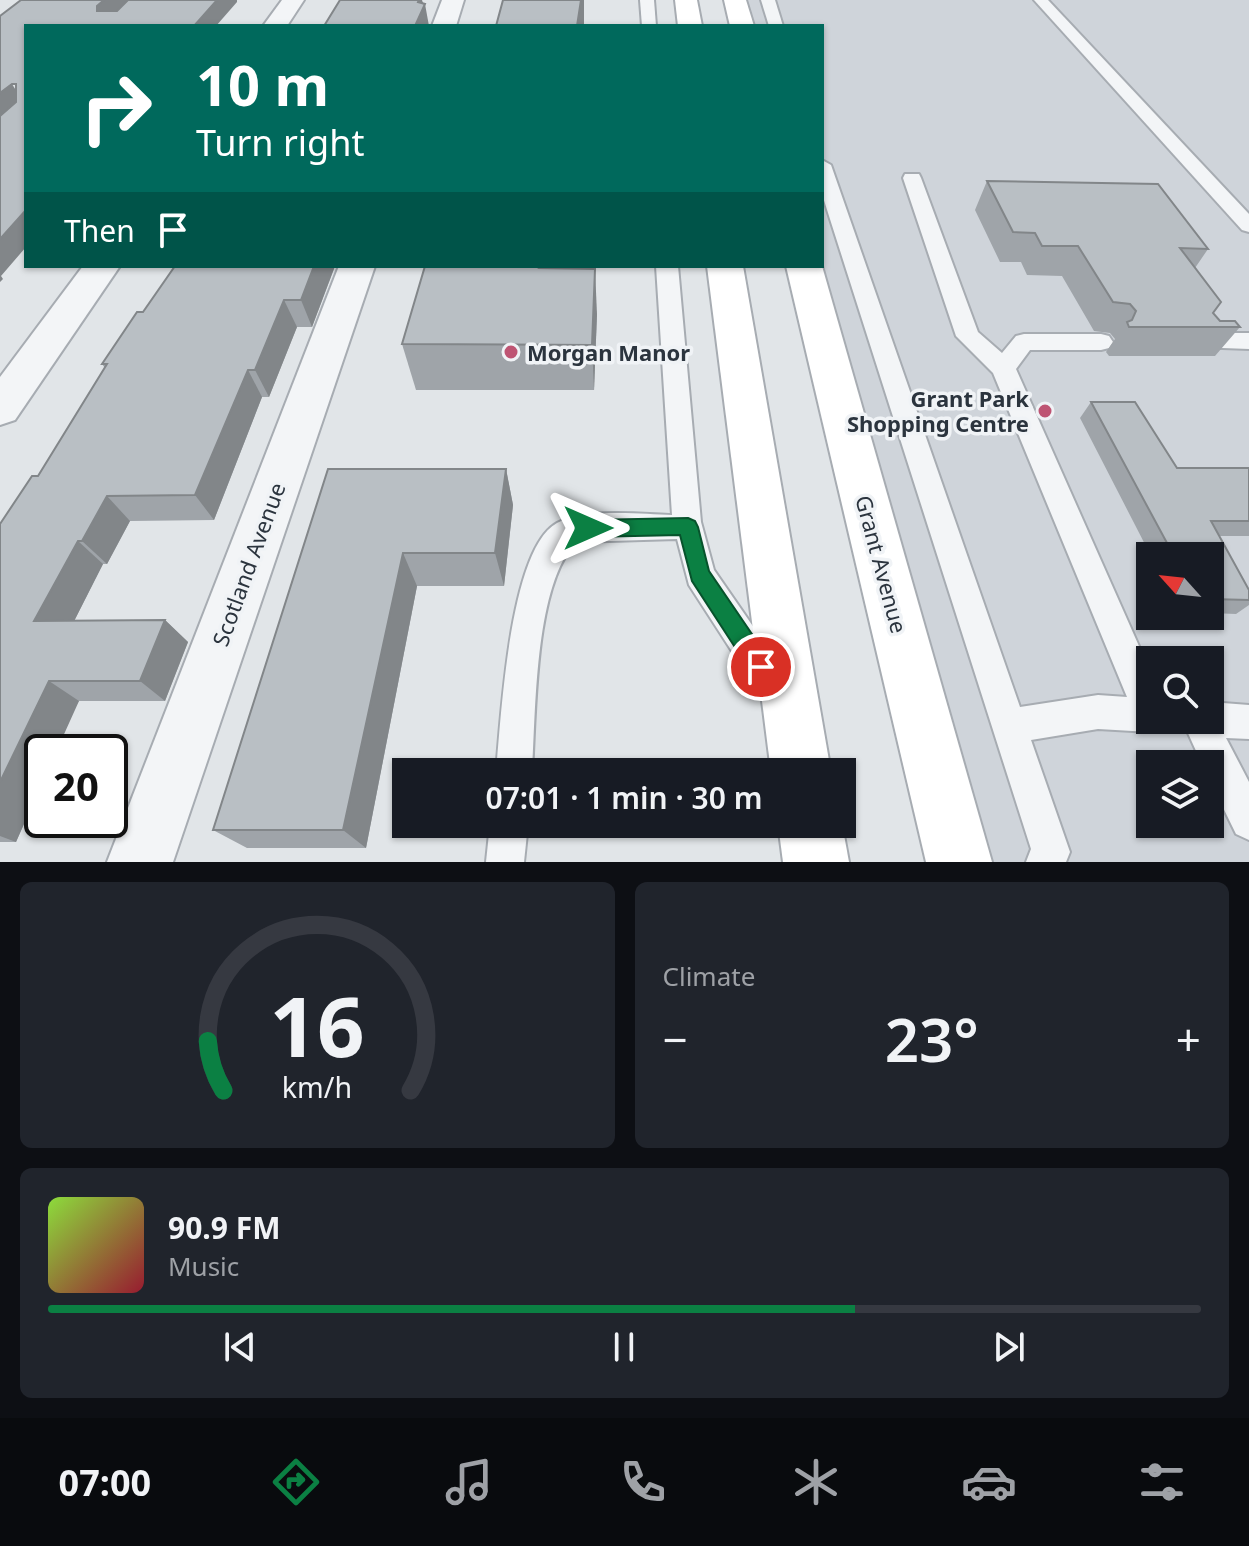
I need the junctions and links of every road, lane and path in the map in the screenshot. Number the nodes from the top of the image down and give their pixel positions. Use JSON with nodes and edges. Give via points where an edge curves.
{"nodes":[{"id":1,"x":293,"y":0,"type":"edge"},
{"id":2,"x":453,"y":0,"type":"edge"},
{"id":3,"x":647,"y":0,"type":"edge"},
{"id":4,"x":686,"y":0,"type":"edge"},
{"id":5,"x":735,"y":0,"type":"edge"},
{"id":6,"x":768,"y":0,"type":"edge"},
{"id":7,"x":1041,"y":0,"type":"edge"},
{"id":8,"x":276,"y":24,"type":"edge"},
{"id":9,"x":445,"y":24,"type":"edge"},
{"id":10,"x":649,"y":24,"type":"edge"},
{"id":11,"x":690,"y":24,"type":"edge"},
{"id":12,"x":741,"y":24,"type":"edge"},
{"id":13,"x":775,"y":24,"type":"edge"},
{"id":14,"x":824,"y":171,"type":"edge"},
{"id":15,"x":912,"y":178,"type":"dead end"},
{"id":16,"x":1249,"y":226,"type":"edge"},
{"id":17,"x":101,"y":268,"type":"edge"},
{"id":18,"x":356,"y":268,"type":"edge"},
{"id":19,"x":667,"y":268,"type":"edge"},
{"id":20,"x":725,"y":268,"type":"edge"},
{"id":21,"x":805,"y":268,"type":"edge"},
{"id":22,"x":1204,"y":341,"type":"edge"},
{"id":23,"x":1249,"y":341,"type":"edge"},
{"id":24,"x":1101,"y":342,"type":"dead end"},
{"id":25,"x":1003,"y":368,"type":"junction"},
{"id":26,"x":0,"y":409,"type":"edge"},
{"id":27,"x":688,"y":527,"type":"junction"},
{"id":28,"x":1136,"y":680,"type":"edge"},
{"id":29,"x":1136,"y":713,"type":"edge"},
{"id":30,"x":792,"y":714,"type":"junction"},
{"id":31,"x":1224,"y":720,"type":"edge"},
{"id":32,"x":1249,"y":722,"type":"edge"},
{"id":33,"x":1008,"y":726,"type":"junction"},
{"id":34,"x":1206,"y":734,"type":"edge"},
{"id":35,"x":515,"y":758,"type":"edge"},
{"id":36,"x":799,"y":758,"type":"edge"},
{"id":37,"x":1249,"y":821,"type":"edge"},
{"id":38,"x":508,"y":838,"type":"edge"},
{"id":39,"x":812,"y":838,"type":"edge"},
{"id":40,"x":140,"y":862,"type":"edge"},
{"id":41,"x":505,"y":862,"type":"edge"},
{"id":42,"x":816,"y":862,"type":"edge"},
{"id":43,"x":959,"y":862,"type":"edge"},
{"id":44,"x":1045,"y":862,"type":"edge"}],
"edges":[{"from":1,"to":8,"type":"street"},
{"from":2,"to":9,"type":"street"},
{"from":3,"to":10,"type":"lane"},
{"from":4,"to":11,"type":"main road"},
{"from":5,"to":12,"type":"main road"},
{"from":6,"to":13,"type":"lane"},
{"from":7,"to":16,"type":"lane"},
{"from":14,"to":33,"type":"lane"},
{"from":15,"to":25,"type":"lane","via":[[968,336]]},
{"from":17,"to":26,"type":"street"},
{"from":18,"to":40,"type":"street","name":"Scotland Avenue"},
{"from":19,"to":27,"type":"lane"},
{"from":20,"to":30,"type":"main road"},
{"from":21,"to":43,"type":"main road","name":"Grant Avenue"},
{"from":22,"to":23,"type":"lane"},
{"from":24,"to":25,"type":"lane","via":[[1024,342]]},
{"from":25,"to":28,"type":"lane"},
{"from":27,"to":30,"type":"lane","via":[[700,575]]},
{"from":27,"to":35,"type":"lane","via":[[577,530],[566,532],[548,548],[532,596]]},
{"from":29,"to":33,"type":"lane","via":[[1098,712]]},
{"from":30,"to":36,"type":"main road"},
{"from":31,"to":32,"type":"lane"},
{"from":33,"to":44,"type":"lane","via":[[1051,852]]},
{"from":34,"to":37,"type":"lane"},
{"from":38,"to":41,"type":"lane"},
{"from":39,"to":42,"type":"main road"}]}
